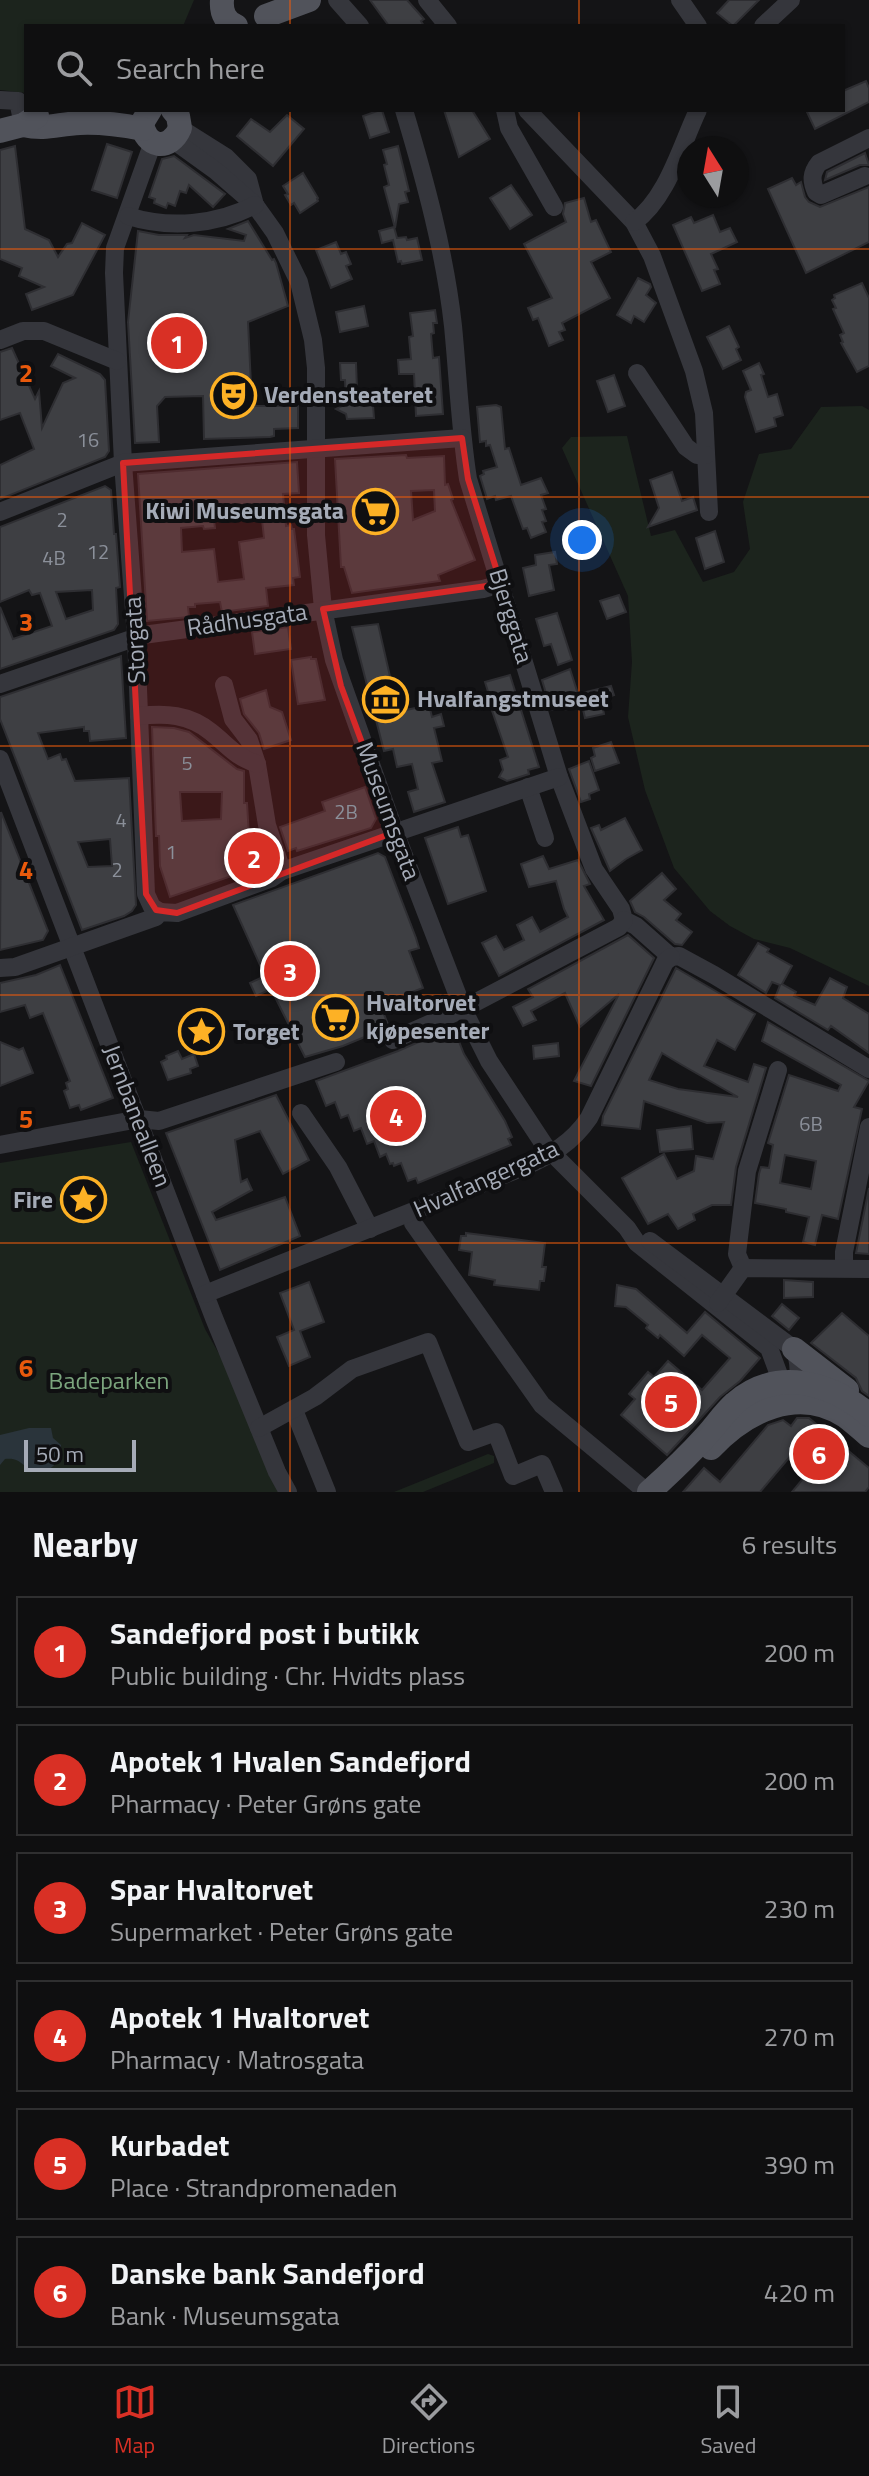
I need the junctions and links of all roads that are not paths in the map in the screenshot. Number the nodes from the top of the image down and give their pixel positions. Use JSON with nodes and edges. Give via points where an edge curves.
{"nodes":[{"id":1,"x":309,"y":0,"type":"edge"},
{"id":2,"x":337,"y":0,"type":"edge"},
{"id":3,"x":427,"y":0,"type":"edge"},
{"id":4,"x":680,"y":0,"type":"edge"},
{"id":5,"x":791,"y":0,"type":"edge"},
{"id":6,"x":263,"y":14,"type":"edge"},
{"id":7,"x":358,"y":24,"type":"edge"},
{"id":8,"x":446,"y":24,"type":"edge"},
{"id":9,"x":697,"y":24,"type":"edge"},
{"id":10,"x":765,"y":24,"type":"edge"},
{"id":11,"x":55,"y":112,"type":"edge"},
{"id":12,"x":405,"y":112,"type":"edge"},
{"id":13,"x":505,"y":112,"type":"edge"},
{"id":14,"x":529,"y":112,"type":"edge"},
{"id":15,"x":697,"y":112,"type":"edge"},
{"id":16,"x":10,"y":114,"type":"edge"},
{"id":17,"x":162,"y":121,"type":"edge"},
{"id":18,"x":869,"y":138,"type":"edge"},
{"id":19,"x":865,"y":176,"type":"dead end"},
{"id":20,"x":255,"y":205,"type":"junction"},
{"id":21,"x":554,"y":207,"type":"dead end"},
{"id":22,"x":128,"y":216,"type":"junction"},
{"id":23,"x":634,"y":222,"type":"junction"},
{"id":24,"x":0,"y":340,"type":"edge"},
{"id":25,"x":117,"y":361,"type":"junction"},
{"id":26,"x":637,"y":373,"type":"dead end"},
{"id":27,"x":462,"y":438,"type":"junction"},
{"id":28,"x":315,"y":448,"type":"junction"},
{"id":29,"x":706,"y":455,"type":"junction"},
{"id":30,"x":123,"y":463,"type":"junction"},
{"id":31,"x":0,"y":512,"type":"edge"},
{"id":32,"x":709,"y":512,"type":"dead end"},
{"id":33,"x":501,"y":584,"type":"junction"},
{"id":34,"x":323,"y":609,"type":"junction"},
{"id":35,"x":136,"y":637,"type":"junction"},
{"id":36,"x":0,"y":684,"type":"edge"},
{"id":37,"x":224,"y":685,"type":"dead end"},
{"id":38,"x":139,"y":716,"type":"junction"},
{"id":39,"x":0,"y":759,"type":"edge"},
{"id":40,"x":257,"y":764,"type":"junction"},
{"id":41,"x":559,"y":777,"type":"junction"},
{"id":42,"x":528,"y":787,"type":"junction"},
{"id":43,"x":395,"y":832,"type":"junction"},
{"id":44,"x":545,"y":838,"type":"dead end"},
{"id":45,"x":282,"y":871,"type":"junction"},
{"id":46,"x":160,"y":912,"type":"junction"},
{"id":47,"x":624,"y":920,"type":"junction"},
{"id":48,"x":72,"y":947,"type":"junction"},
{"id":49,"x":671,"y":957,"type":"junction"},
{"id":50,"x":0,"y":968,"type":"edge"},
{"id":51,"x":463,"y":1009,"type":"junction"},
{"id":52,"x":393,"y":1040,"type":"dead end"},
{"id":53,"x":336,"y":1062,"type":"dead end"},
{"id":54,"x":869,"y":1069,"type":"edge"},
{"id":55,"x":778,"y":1070,"type":"dead end"},
{"id":56,"x":301,"y":1113,"type":"dead end"},
{"id":57,"x":139,"y":1119,"type":"junction"},
{"id":58,"x":869,"y":1127,"type":"edge"},
{"id":59,"x":0,"y":1145,"type":"edge"},
{"id":60,"x":551,"y":1154,"type":"junction"},
{"id":61,"x":413,"y":1223,"type":"dead end"},
{"id":62,"x":370,"y":1229,"type":"junction"},
{"id":63,"x":844,"y":1267,"type":"junction"},
{"id":64,"x":743,"y":1268,"type":"junction"},
{"id":65,"x":869,"y":1269,"type":"edge"},
{"id":66,"x":205,"y":1294,"type":"junction"},
{"id":67,"x":720,"y":1300,"type":"junction"},
{"id":68,"x":794,"y":1349,"type":"junction"},
{"id":69,"x":786,"y":1383,"type":"junction"},
{"id":70,"x":862,"y":1409,"type":"edge"},
{"id":71,"x":294,"y":1410,"type":"junction"},
{"id":72,"x":259,"y":1428,"type":"junction"},
{"id":73,"x":869,"y":1436,"type":"edge"},
{"id":74,"x":645,"y":1490,"type":"edge"},
{"id":75,"x":285,"y":1492,"type":"edge"},
{"id":76,"x":327,"y":1492,"type":"edge"},
{"id":77,"x":554,"y":1492,"type":"edge"},
{"id":78,"x":670,"y":1492,"type":"edge"}],
"edges":[{"from":1,"to":6,"type":"main road"},
{"from":2,"to":7,"type":"street"},
{"from":3,"to":8,"type":"street"},
{"from":4,"to":9,"type":"street"},
{"from":5,"to":10,"type":"street"},
{"from":11,"to":16,"type":"main road"},
{"from":12,"to":27,"type":"street","name":"Bjerggata","via":[[453,323]]},
{"from":13,"to":21,"type":"street","via":[[509,128]]},
{"from":14,"to":23,"type":"street"},
{"from":15,"to":23,"type":"street","via":[[661,193]]},
{"from":16,"to":17,"type":"main road","via":[[41,128]]},
{"from":17,"to":20,"type":"street","name":"Museumsgata"},
{"from":17,"to":22,"type":"street"},
{"from":18,"to":19,"type":"street","via":[[819,163],[811,177],[821,195]]},
{"from":20,"to":22,"type":"street","via":[[237,215],[183,224]]},
{"from":20,"to":28,"type":"street","name":"Museumsgata","via":[[293,265],[307,310],[316,368]]},
{"from":22,"to":25,"type":"street","name":"Storgata","via":[[115,248]]},
{"from":23,"to":29,"type":"street","via":[[665,288],[694,371]]},
{"from":24,"to":25,"type":"street","via":[[23,331],[44,331]]},
{"from":25,"to":30,"type":"street","name":"Storgata"},
{"from":26,"to":29,"type":"street","via":[[686,447]]},
{"from":27,"to":28,"type":"street"},
{"from":27,"to":33,"type":"street","name":"Bjerggata","via":[[468,479]]},
{"from":28,"to":30,"type":"street"},
{"from":28,"to":34,"type":"street","name":"Museumsgata"},
{"from":29,"to":32,"type":"street"},
{"from":30,"to":31,"type":"street"},
{"from":30,"to":35,"type":"street","name":"Storgata"},
{"from":33,"to":34,"type":"street","name":"Rådhusgata"},
{"from":33,"to":41,"type":"street","name":"Bjerggata"},
{"from":34,"to":35,"type":"street","name":"Rådhusgata"},
{"from":34,"to":43,"type":"street","name":"Museumsgata","via":[[341,686]]},
{"from":35,"to":36,"type":"street","name":"Rådhusgata"},
{"from":35,"to":38,"type":"street","name":"Storgata"},
{"from":37,"to":40,"type":"street","via":[[233,719],[249,740]]},
{"from":38,"to":40,"type":"street","via":[[173,714],[189,719],[237,756]]},
{"from":38,"to":46,"type":"street","name":"Storgata","via":[[146,894]]},
{"from":39,"to":48,"type":"street","name":"Jernbanealleen"},
{"from":40,"to":45,"type":"street","via":[[267,825]]},
{"from":41,"to":42,"type":"street"},
{"from":41,"to":47,"type":"street","name":"Bjerggata","via":[[594,869]]},
{"from":42,"to":43,"type":"street"},
{"from":42,"to":44,"type":"street"},
{"from":43,"to":45,"type":"street"},
{"from":43,"to":51,"type":"street","name":"Museumsgata"},
{"from":45,"to":46,"type":"street","via":[[177,913]]},
{"from":46,"to":48,"type":"street"},
{"from":47,"to":49,"type":"street","name":"Bjerggata"},
{"from":47,"to":51,"type":"street"},
{"from":48,"to":50,"type":"street"},
{"from":48,"to":57,"type":"street","name":"Jernbanealleen"},
{"from":49,"to":54,"type":"street","name":"Bjerggata","via":[[679,956]]},
{"from":49,"to":60,"type":"street","name":"Hvalfangergata","via":[[589,1118],[579,1133]]},
{"from":51,"to":52,"type":"street"},
{"from":51,"to":60,"type":"street","name":"Museumsgata","via":[[489,1061]]},
{"from":53,"to":57,"type":"street","via":[[159,1121]]},
{"from":55,"to":64,"type":"street","via":[[747,1171],[737,1254]]},
{"from":56,"to":62,"type":"street","via":[[338,1167]]},
{"from":57,"to":59,"type":"street"},
{"from":57,"to":66,"type":"street","name":"Jernbanealleen"},
{"from":58,"to":63,"type":"street"},
{"from":60,"to":62,"type":"street","name":"Hvalfangergata"},
{"from":60,"to":67,"type":"street","name":"Museumsgata","via":[[661,1264]]},
{"from":61,"to":74,"type":"street","via":[[542,1405]]},
{"from":62,"to":66,"type":"street","name":"Hvalfangergata"},
{"from":63,"to":64,"type":"street"},
{"from":63,"to":65,"type":"street"},
{"from":64,"to":67,"type":"street"},
{"from":66,"to":72,"type":"street","name":"Jernbanealleen"},
{"from":67,"to":68,"type":"street","name":"Museumsgata"},
{"from":67,"to":69,"type":"street","name":"Museumsgata","via":[[769,1348]]},
{"from":68,"to":69,"type":"street","via":[[799,1363]]},
{"from":68,"to":70,"type":"main road","via":[[846,1388]]},
{"from":69,"to":70,"type":"main road","via":[[826,1388]]},
{"from":69,"to":73,"type":"main road"},
{"from":69,"to":74,"type":"main road","via":[[735,1403],[685,1457]]},
{"from":69,"to":78,"type":"main road"},
{"from":71,"to":72,"type":"street"},
{"from":71,"to":76,"type":"street"},
{"from":71,"to":77,"type":"street","via":[[352,1369],[428,1342],[468,1442],[496,1432],[513,1476],[542,1464]]},
{"from":72,"to":75,"type":"street","name":"Jernbanealleen"}]}
